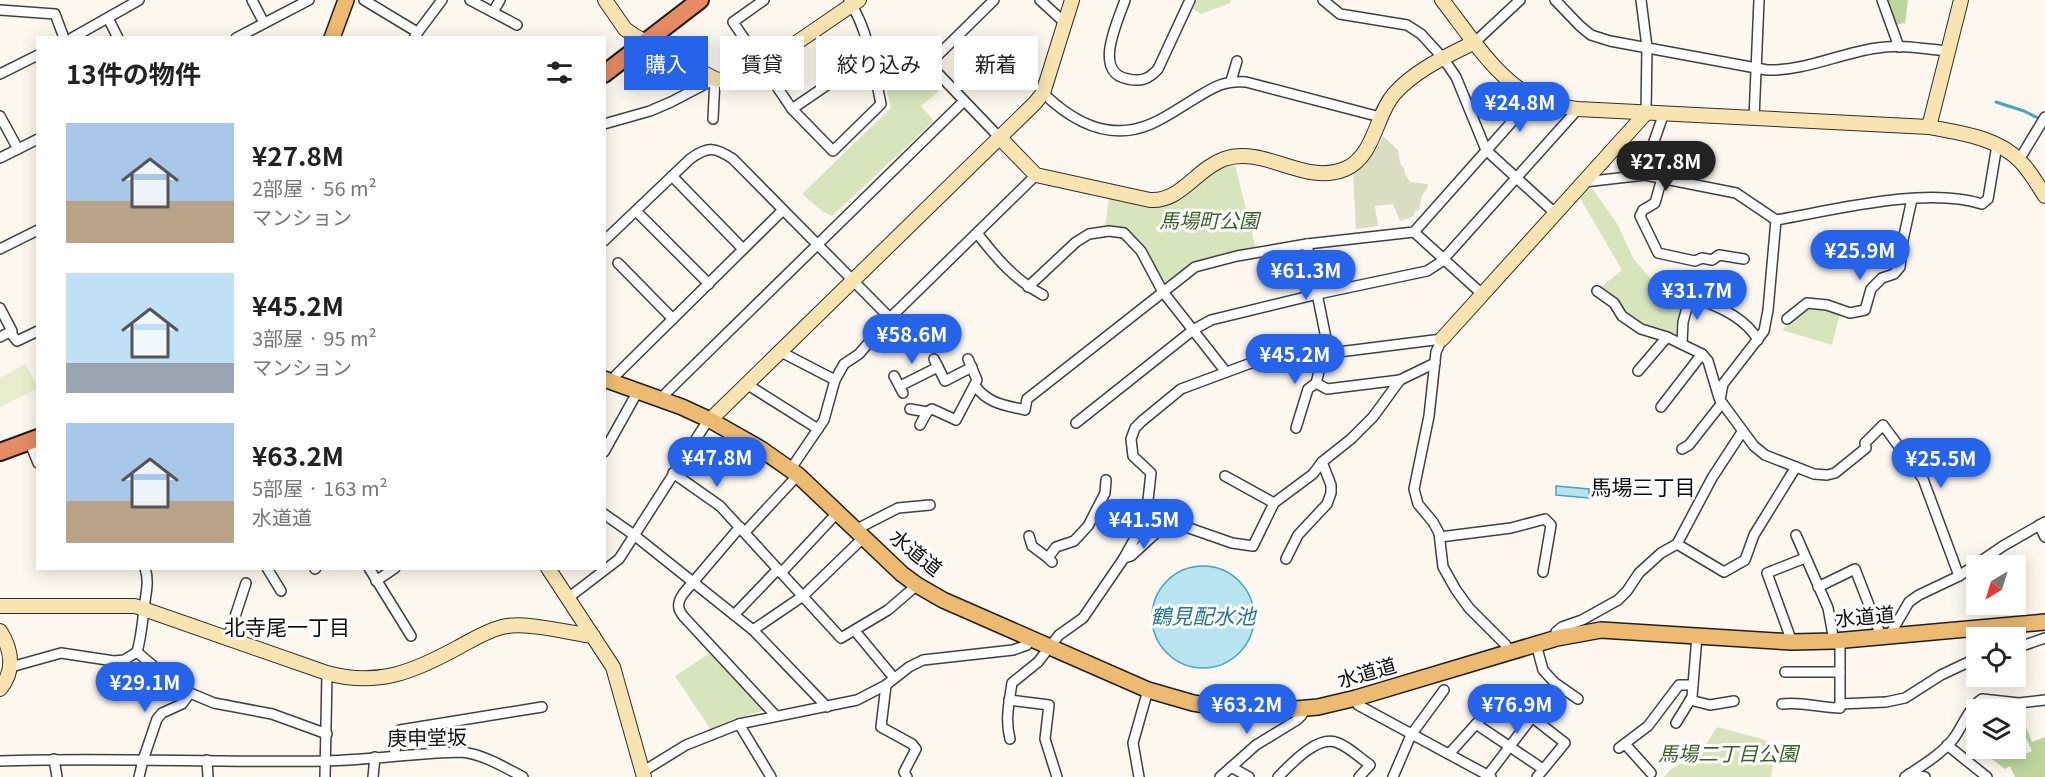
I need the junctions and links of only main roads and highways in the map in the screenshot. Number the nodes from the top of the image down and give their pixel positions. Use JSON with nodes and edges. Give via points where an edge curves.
{"nodes":[{"id":1,"x":346,"y":0,"type":"edge"},
{"id":2,"x":682,"y":0,"type":"edge"},
{"id":3,"x":700,"y":0,"type":"edge"},
{"id":4,"x":333,"y":36,"type":"edge"},
{"id":5,"x":643,"y":36,"type":"edge"},
{"id":6,"x":645,"y":36,"type":"edge"},
{"id":7,"x":624,"y":48,"type":"edge"},
{"id":8,"x":624,"y":55,"type":"edge"},
{"id":9,"x":606,"y":58,"type":"edge"},
{"id":10,"x":606,"y":72,"type":"edge"},
{"id":11,"x":609,"y":381,"type":"edge"},
{"id":12,"x":36,"y":427,"type":"edge"},
{"id":13,"x":33,"y":439,"type":"edge"},
{"id":14,"x":0,"y":440,"type":"edge"},
{"id":15,"x":0,"y":452,"type":"edge"},
{"id":16,"x":2045,"y":622,"type":"edge"}],
"edges":[{"from":1,"to":4,"type":"main road"},
{"from":2,"to":5,"type":"highway"},
{"from":3,"to":6,"type":"highway"},
{"from":7,"to":9,"type":"highway"},
{"from":8,"to":10,"type":"highway"},
{"from":11,"to":16,"type":"main road","name":"水道道","via":[[710,420],[761,449],[794,472],[902,574],[943,600],[1148,690],[1193,703],[1237,710],[1302,710],[1356,699],[1557,638],[1601,630],[1792,642]]},
{"from":12,"to":14,"type":"highway"},
{"from":13,"to":15,"type":"highway"}]}
